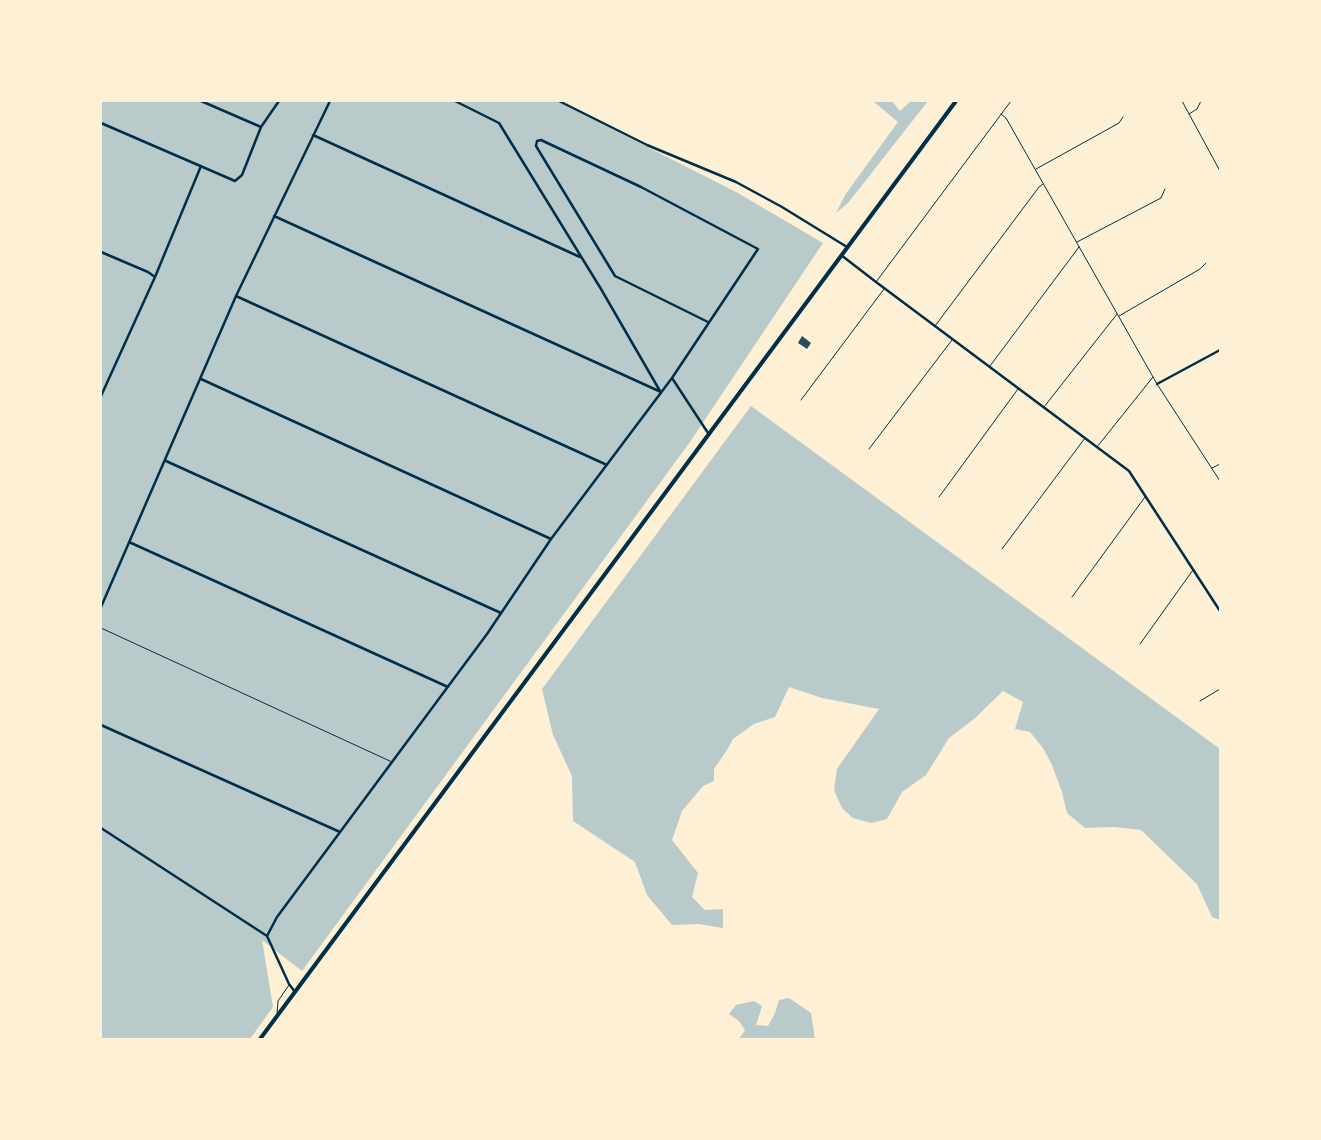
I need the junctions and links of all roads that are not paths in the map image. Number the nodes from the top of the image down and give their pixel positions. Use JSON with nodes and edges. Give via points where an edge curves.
{"nodes":[{"id":1,"x":201,"y":101,"type":"edge"},
{"id":2,"x":279,"y":101,"type":"edge"},
{"id":3,"x":330,"y":101,"type":"edge"},
{"id":4,"x":455,"y":101,"type":"edge"},
{"id":5,"x":559,"y":101,"type":"edge"},
{"id":6,"x":956,"y":101,"type":"edge"},
{"id":7,"x":1011,"y":101,"type":"edge"},
{"id":8,"x":1182,"y":101,"type":"edge"},
{"id":9,"x":1201,"y":101,"type":"edge"},
{"id":10,"x":1001,"y":114,"type":"junction"},
{"id":11,"x":1189,"y":114,"type":"junction"},
{"id":12,"x":1123,"y":117,"type":"dead end"},
{"id":13,"x":101,"y":123,"type":"edge"},
{"id":14,"x":261,"y":127,"type":"junction"},
{"id":15,"x":313,"y":135,"type":"junction"},
{"id":16,"x":201,"y":166,"type":"junction"},
{"id":17,"x":1036,"y":170,"type":"junction"},
{"id":18,"x":1220,"y":170,"type":"edge"},
{"id":19,"x":1044,"y":184,"type":"junction"},
{"id":20,"x":1165,"y":190,"type":"dead end"},
{"id":21,"x":274,"y":216,"type":"junction"},
{"id":22,"x":1077,"y":242,"type":"junction"},
{"id":23,"x":847,"y":247,"type":"junction"},
{"id":24,"x":1079,"y":247,"type":"junction"},
{"id":25,"x":101,"y":252,"type":"edge"},
{"id":26,"x":842,"y":255,"type":"junction"},
{"id":27,"x":582,"y":258,"type":"junction"},
{"id":28,"x":1206,"y":262,"type":"dead end"},
{"id":29,"x":155,"y":278,"type":"junction"},
{"id":30,"x":876,"y":282,"type":"junction"},
{"id":31,"x":884,"y":289,"type":"junction"},
{"id":32,"x":236,"y":296,"type":"junction"},
{"id":33,"x":1117,"y":314,"type":"junction"},
{"id":34,"x":1119,"y":316,"type":"junction"},
{"id":35,"x":708,"y":322,"type":"junction"},
{"id":36,"x":935,"y":326,"type":"junction"},
{"id":37,"x":952,"y":339,"type":"junction"},
{"id":38,"x":1220,"y":350,"type":"edge"},
{"id":39,"x":990,"y":367,"type":"junction"},
{"id":40,"x":1153,"y":377,"type":"junction"},
{"id":41,"x":672,"y":378,"type":"junction"},
{"id":42,"x":201,"y":379,"type":"junction"},
{"id":43,"x":101,"y":384,"type":"edge"},
{"id":44,"x":1157,"y":384,"type":"junction"},
{"id":45,"x":106,"y":386,"type":"junction"},
{"id":46,"x":1018,"y":388,"type":"junction"},
{"id":47,"x":661,"y":392,"type":"junction"},
{"id":48,"x":101,"y":396,"type":"edge"},
{"id":49,"x":801,"y":400,"type":"dead end"},
{"id":50,"x":1044,"y":407,"type":"junction"},
{"id":51,"x":709,"y":434,"type":"junction"},
{"id":52,"x":1085,"y":438,"type":"junction"},
{"id":53,"x":1097,"y":447,"type":"junction"},
{"id":54,"x":869,"y":449,"type":"dead end"},
{"id":55,"x":165,"y":461,"type":"junction"},
{"id":56,"x":1220,"y":464,"type":"edge"},
{"id":57,"x":608,"y":465,"type":"junction"},
{"id":58,"x":1212,"y":469,"type":"junction"},
{"id":59,"x":1220,"y":481,"type":"edge"},
{"id":60,"x":1146,"y":496,"type":"junction"},
{"id":61,"x":939,"y":497,"type":"dead end"},
{"id":62,"x":551,"y":540,"type":"junction"},
{"id":63,"x":129,"y":542,"type":"junction"},
{"id":64,"x":1002,"y":549,"type":"dead end"},
{"id":65,"x":1193,"y":570,"type":"junction"},
{"id":66,"x":1072,"y":597,"type":"dead end"},
{"id":67,"x":101,"y":607,"type":"edge"},
{"id":68,"x":1220,"y":611,"type":"edge"},
{"id":69,"x":501,"y":613,"type":"junction"},
{"id":70,"x":101,"y":628,"type":"edge"},
{"id":71,"x":1140,"y":644,"type":"dead end"},
{"id":72,"x":448,"y":687,"type":"junction"},
{"id":73,"x":1220,"y":689,"type":"edge"},
{"id":74,"x":1200,"y":701,"type":"dead end"},
{"id":75,"x":101,"y":725,"type":"edge"},
{"id":76,"x":393,"y":762,"type":"junction"},
{"id":77,"x":101,"y":828,"type":"edge"},
{"id":78,"x":340,"y":832,"type":"junction"},
{"id":79,"x":267,"y":936,"type":"junction"},
{"id":80,"x":289,"y":984,"type":"junction"},
{"id":81,"x":295,"y":992,"type":"junction"},
{"id":82,"x":277,"y":1016,"type":"junction"},
{"id":83,"x":260,"y":1039,"type":"edge"}],
"edges":[{"from":1,"to":14,"type":"street"},
{"from":2,"to":14,"type":"street"},
{"from":3,"to":15,"type":"street"},
{"from":4,"to":27,"type":"street","via":[[499,123]]},
{"from":5,"to":23,"type":"street","via":[[647,145],[736,182]]},
{"from":6,"to":23,"type":"main road"},
{"from":7,"to":10,"type":"lane"},
{"from":8,"to":11,"type":"lane"},
{"from":9,"to":11,"type":"lane","via":[[1197,110]]},
{"from":10,"to":17,"type":"lane"},
{"from":10,"to":30,"type":"lane"},
{"from":11,"to":18,"type":"lane"},
{"from":12,"to":17,"type":"lane","via":[[1119,123]]},
{"from":13,"to":16,"type":"street"},
{"from":14,"to":16,"type":"street","via":[[239,179],[235,181]]},
{"from":15,"to":21,"type":"street"},
{"from":15,"to":27,"type":"street"},
{"from":16,"to":29,"type":"street"},
{"from":17,"to":19,"type":"lane"},
{"from":19,"to":22,"type":"lane"},
{"from":19,"to":36,"type":"lane","via":[[1038,187]]},
{"from":20,"to":22,"type":"lane","via":[[1160,198]]},
{"from":21,"to":32,"type":"street"},
{"from":21,"to":47,"type":"street"},
{"from":22,"to":24,"type":"lane"},
{"from":23,"to":26,"type":"main road"},
{"from":24,"to":33,"type":"lane"},
{"from":24,"to":39,"type":"lane"},
{"from":25,"to":29,"type":"street"},
{"from":26,"to":30,"type":"street"},
{"from":26,"to":51,"type":"main road"},
{"from":27,"to":47,"type":"street"},
{"from":28,"to":34,"type":"lane","via":[[1200,269]]},
{"from":29,"to":45,"type":"street"},
{"from":30,"to":31,"type":"street"},
{"from":31,"to":36,"type":"street"},
{"from":31,"to":49,"type":"lane"},
{"from":32,"to":42,"type":"street"},
{"from":32,"to":57,"type":"street"},
{"from":33,"to":34,"type":"lane"},
{"from":33,"to":50,"type":"lane"},
{"from":34,"to":40,"type":"lane"},
{"from":35,"to":35,"type":"street","via":[[758,249],[641,187],[541,140],[537,141],[536,146],[615,276]]},
{"from":35,"to":41,"type":"street"},
{"from":36,"to":37,"type":"street"},
{"from":37,"to":39,"type":"street"},
{"from":37,"to":54,"type":"lane"},
{"from":38,"to":44,"type":"street"},
{"from":39,"to":46,"type":"street"},
{"from":40,"to":44,"type":"lane"},
{"from":40,"to":53,"type":"lane"},
{"from":41,"to":47,"type":"street"},
{"from":41,"to":51,"type":"street"},
{"from":42,"to":55,"type":"street"},
{"from":42,"to":62,"type":"street"},
{"from":43,"to":45,"type":"street"},
{"from":44,"to":58,"type":"lane"},
{"from":45,"to":48,"type":"street"},
{"from":46,"to":50,"type":"street"},
{"from":46,"to":61,"type":"lane"},
{"from":47,"to":57,"type":"street"},
{"from":50,"to":52,"type":"street"},
{"from":51,"to":81,"type":"main road"},
{"from":52,"to":53,"type":"street"},
{"from":52,"to":64,"type":"lane"},
{"from":53,"to":60,"type":"street","via":[[1129,471]]},
{"from":55,"to":63,"type":"street"},
{"from":55,"to":69,"type":"street"},
{"from":56,"to":58,"type":"lane"},
{"from":57,"to":62,"type":"street"},
{"from":58,"to":59,"type":"lane"},
{"from":60,"to":65,"type":"street"},
{"from":60,"to":66,"type":"lane"},
{"from":62,"to":69,"type":"street"},
{"from":63,"to":67,"type":"street"},
{"from":63,"to":72,"type":"street"},
{"from":65,"to":68,"type":"street"},
{"from":65,"to":71,"type":"lane"},
{"from":69,"to":72,"type":"street"},
{"from":70,"to":76,"type":"lane"},
{"from":72,"to":76,"type":"street"},
{"from":73,"to":74,"type":"lane"},
{"from":75,"to":78,"type":"street"},
{"from":76,"to":78,"type":"street"},
{"from":77,"to":79,"type":"street"},
{"from":78,"to":79,"type":"street","via":[[277,917]]},
{"from":79,"to":80,"type":"street"},
{"from":80,"to":81,"type":"street"},
{"from":80,"to":82,"type":"lane","via":[[278,1001]]},
{"from":81,"to":82,"type":"main road"},
{"from":82,"to":83,"type":"main road"}]}
